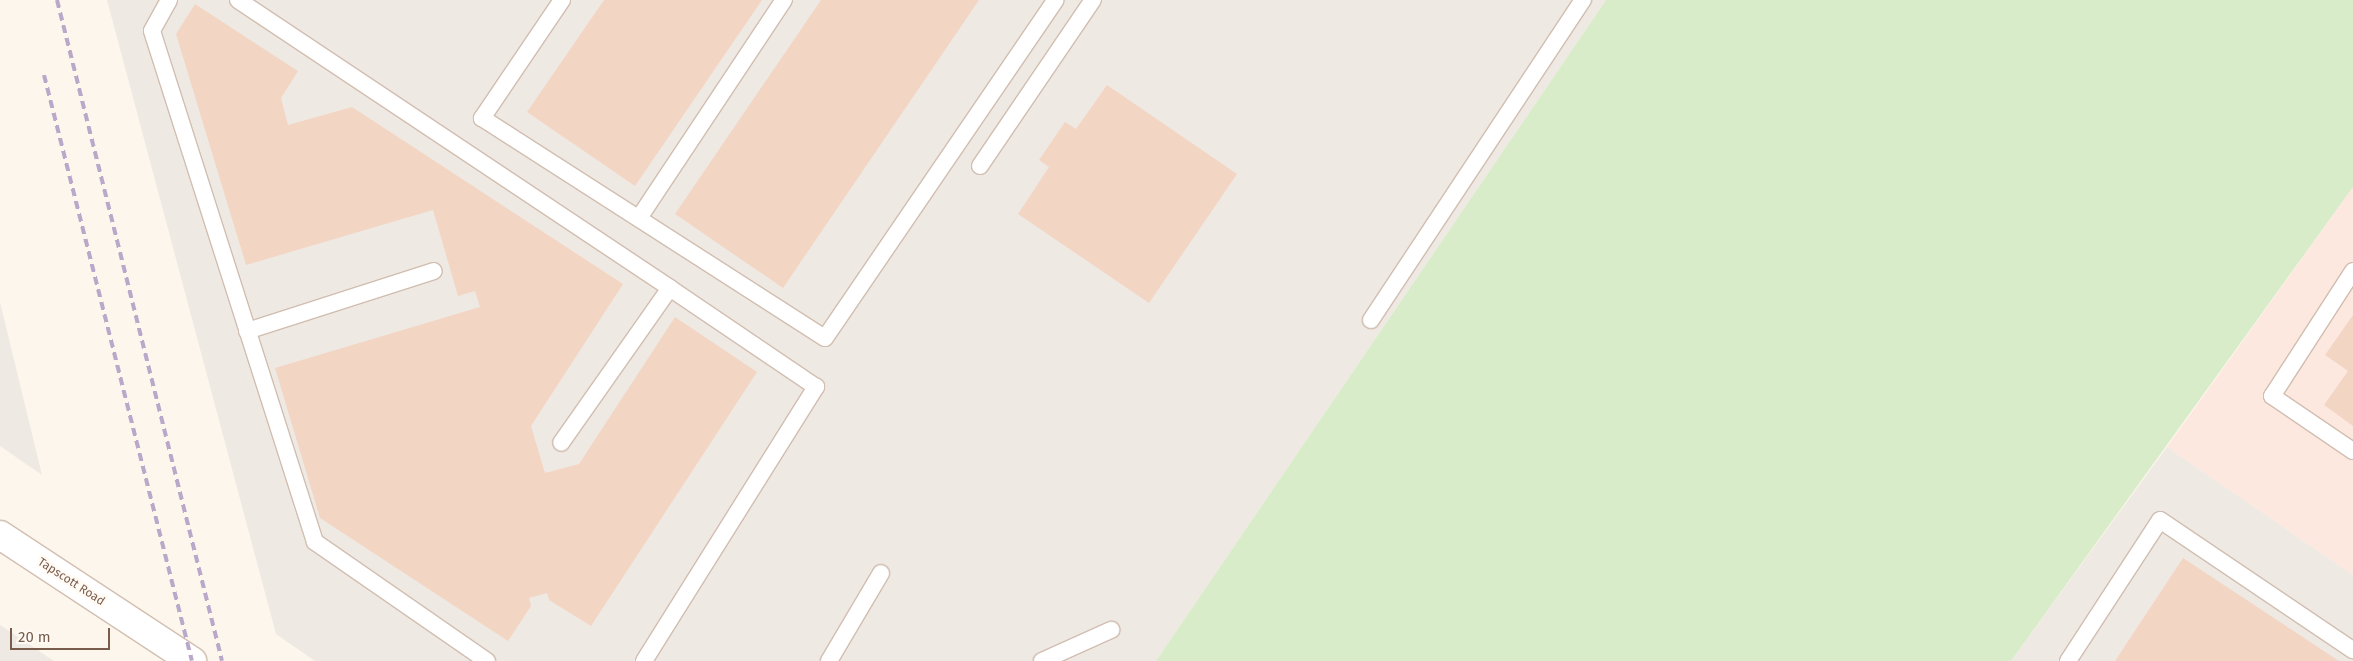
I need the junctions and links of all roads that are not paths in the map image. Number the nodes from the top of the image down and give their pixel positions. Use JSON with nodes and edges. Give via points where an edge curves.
{"nodes":[{"id":1,"x":169,"y":0,"type":"edge"},
{"id":2,"x":238,"y":0,"type":"edge"},
{"id":3,"x":562,"y":0,"type":"edge"},
{"id":4,"x":784,"y":0,"type":"edge"},
{"id":5,"x":1056,"y":0,"type":"edge"},
{"id":6,"x":1093,"y":0,"type":"edge"},
{"id":7,"x":1583,"y":0,"type":"edge"},
{"id":8,"x":980,"y":166,"type":"dead end"},
{"id":9,"x":639,"y":218,"type":"junction"},
{"id":10,"x":434,"y":270,"type":"dead end"},
{"id":11,"x":2353,"y":271,"type":"edge"},
{"id":12,"x":670,"y":288,"type":"junction"},
{"id":13,"x":1372,"y":320,"type":"dead end"},
{"id":14,"x":247,"y":331,"type":"junction"},
{"id":15,"x":561,"y":443,"type":"dead end"},
{"id":16,"x":2353,"y":451,"type":"edge"},
{"id":17,"x":0,"y":535,"type":"edge"},
{"id":18,"x":881,"y":573,"type":"dead end"},
{"id":19,"x":1111,"y":630,"type":"dead end"},
{"id":20,"x":2353,"y":650,"type":"edge"},
{"id":21,"x":192,"y":661,"type":"edge"},
{"id":22,"x":486,"y":661,"type":"edge"},
{"id":23,"x":644,"y":661,"type":"edge"},
{"id":24,"x":828,"y":661,"type":"edge"},
{"id":25,"x":1042,"y":661,"type":"edge"},
{"id":26,"x":2068,"y":661,"type":"edge"}],
"edges":[{"from":1,"to":14,"type":"lane","via":[[152,31]]},
{"from":2,"to":12,"type":"lane"},
{"from":3,"to":9,"type":"lane","via":[[482,118]]},
{"from":4,"to":9,"type":"lane"},
{"from":5,"to":9,"type":"lane","via":[[825,338]]},
{"from":6,"to":8,"type":"lane"},
{"from":7,"to":13,"type":"lane"},
{"from":10,"to":14,"type":"lane"},
{"from":11,"to":16,"type":"lane","via":[[2272,396]]},
{"from":12,"to":15,"type":"lane"},
{"from":12,"to":23,"type":"lane","via":[[816,387]]},
{"from":14,"to":22,"type":"lane","via":[[315,542]]},
{"from":17,"to":21,"type":"street","name":"Tapscott Road"},
{"from":18,"to":24,"type":"lane"},
{"from":19,"to":25,"type":"lane"},
{"from":20,"to":26,"type":"lane","via":[[2160,520]]}]}
